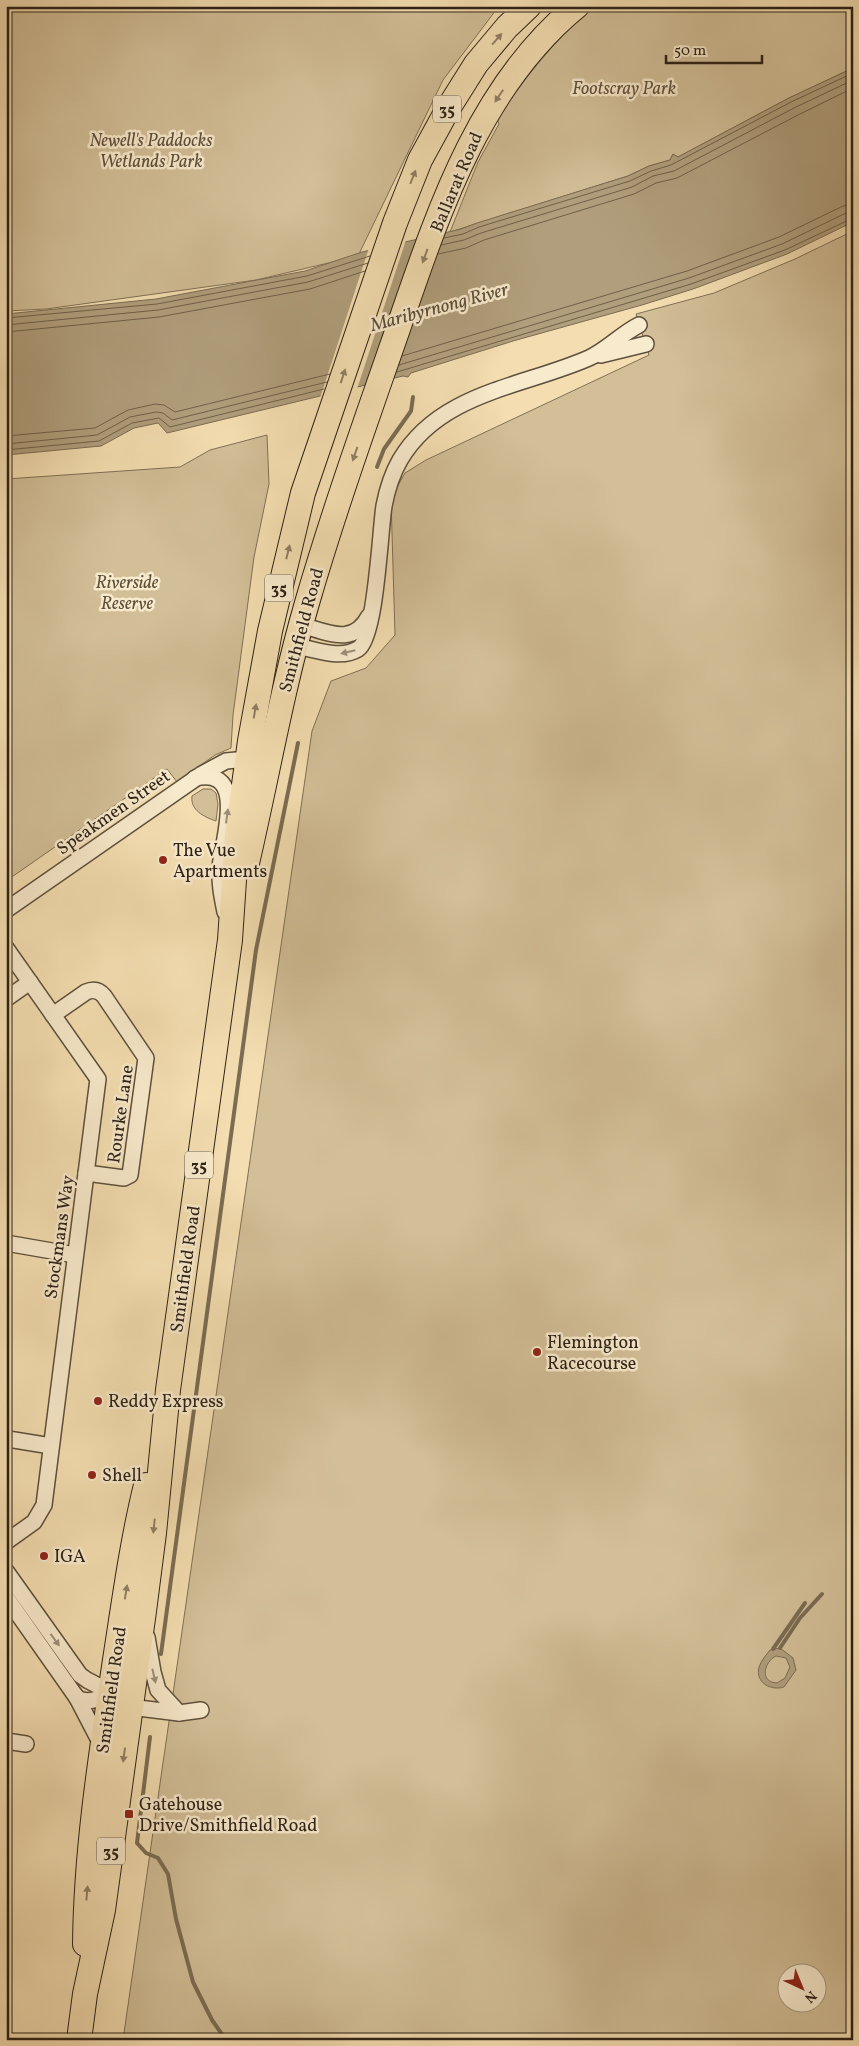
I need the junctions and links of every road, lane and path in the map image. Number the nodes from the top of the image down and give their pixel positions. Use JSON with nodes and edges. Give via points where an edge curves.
{"nodes":[{"id":1,"x":529,"y":6,"type":"edge"},
{"id":2,"x":577,"y":6,"type":"edge"},
{"id":3,"x":639,"y":325,"type":"dead end"},
{"id":4,"x":399,"y":327,"type":"joint"},
{"id":5,"x":646,"y":344,"type":"dead end"},
{"id":6,"x":586,"y":359,"type":"junction"},
{"id":7,"x":374,"y":597,"type":"junction"},
{"id":8,"x":270,"y":631,"type":"junction"},
{"id":9,"x":298,"y":636,"type":"junction"},
{"id":10,"x":258,"y":761,"type":"junction"},
{"id":11,"x":195,"y":778,"type":"junction"},
{"id":12,"x":6,"y":910,"type":"edge"},
{"id":13,"x":230,"y":937,"type":"junction"},
{"id":14,"x":6,"y":948,"type":"edge"},
{"id":15,"x":30,"y":982,"type":"junction"},
{"id":16,"x":6,"y":999,"type":"edge"},
{"id":17,"x":53,"y":1014,"type":"junction"},
{"id":18,"x":86,"y":1173,"type":"junction"},
{"id":19,"x":6,"y":1243,"type":"edge"},
{"id":20,"x":75,"y":1255,"type":"junction"},
{"id":21,"x":168,"y":1390,"type":"junction"},
{"id":22,"x":6,"y":1436,"type":"edge"},
{"id":23,"x":51,"y":1446,"type":"junction"},
{"id":24,"x":6,"y":1542,"type":"edge"},
{"id":25,"x":6,"y":1571,"type":"edge"},
{"id":26,"x":6,"y":1597,"type":"edge"},
{"id":27,"x":144,"y":1611,"type":"junction"},
{"id":28,"x":28,"y":1616,"type":"junction"},
{"id":29,"x":135,"y":1675,"type":"junction"},
{"id":30,"x":110,"y":1692,"type":"junction"},
{"id":31,"x":76,"y":1696,"type":"junction"},
{"id":32,"x":130,"y":1707,"type":"junction"},
{"id":33,"x":201,"y":1710,"type":"dead end"},
{"id":34,"x":179,"y":1713,"type":"junction"},
{"id":35,"x":7,"y":1741,"type":"edge"},
{"id":36,"x":26,"y":1744,"type":"dead end"},
{"id":37,"x":103,"y":1747,"type":"junction"},
{"id":38,"x":85,"y":1994,"type":"junction"},
{"id":39,"x":79,"y":2040,"type":"edge"}],
"edges":[{"from":8,"to":1,"type":"highway","name":"Smithfield Road","number":"35","one_way":true,"via":[[303,493],[395,222],[420,160],[449,107],[491,45]]},
{"from":2,"to":4,"type":"highway","name":"Ballarat Road","number":"35","one_way":true,"via":[[526,57],[463,157]]},
{"from":3,"to":6,"type":"street"},
{"from":4,"to":9,"type":"highway","name":"Smithfield Road","number":"35","one_way":true,"via":[[339,498]]},
{"from":5,"to":6,"type":"street"},
{"from":6,"to":7,"type":"street","via":[[479,396],[446,414],[418,435],[400,460],[388,488]]},
{"from":7,"to":9,"type":"street","via":[[368,618],[353,634]]},
{"from":7,"to":9,"type":"street","one_way":true,"via":[[366,638],[358,650],[341,654]]},
{"from":8,"to":9,"type":"highway"},
{"from":10,"to":8,"type":"highway","name":"Smithfield Road","number":"35","one_way":true},
{"from":9,"to":10,"type":"highway","name":"Smithfield Road","number":"35"},
{"from":10,"to":11,"type":"street","name":"Speakmen Street","via":[[226,761]]},
{"from":10,"to":13,"type":"highway","name":"Smithfield Road","number":"35"},
{"from":11,"to":12,"type":"street","name":"Speakmen Street"},
{"from":13,"to":11,"type":"street","one_way":true,"via":[[220,884],[228,792],[217,779]]},
{"from":13,"to":21,"type":"highway","name":"Smithfield Road","number":"35"},
{"from":14,"to":15,"type":"street","name":"Stockmans Way"},
{"from":15,"to":16,"type":"street"},
{"from":15,"to":17,"type":"street","name":"Stockmans Way"},
{"from":17,"to":18,"type":"street","name":"Stockmans Way","via":[[98,1078]]},
{"from":17,"to":18,"type":"street","name":"Rourke Lane","via":[[86,992],[98,992],[146,1058],[130,1175],[124,1178]]},
{"from":18,"to":20,"type":"street","name":"Stockmans Way"},
{"from":19,"to":20,"type":"street"},
{"from":20,"to":23,"type":"street","name":"Stockmans Way"},
{"from":21,"to":27,"type":"highway","name":"Smithfield Road","number":"35","one_way":true},
{"from":30,"to":21,"type":"highway","name":"Smithfield Road","number":"35","one_way":true,"via":[[137,1523]]},
{"from":22,"to":23,"type":"street"},
{"from":23,"to":24,"type":"street","name":"Stockmans Way","via":[[42,1511],[32,1525]]},
{"from":25,"to":28,"type":"street"},
{"from":26,"to":28,"type":"street"},
{"from":27,"to":29,"type":"highway","name":"Smithfield Road","number":"35"},
{"from":27,"to":34,"type":"street","one_way":true,"via":[[156,1684],[163,1697]]},
{"from":28,"to":30,"type":"street","one_way":true,"via":[[81,1676]]},
{"from":28,"to":31,"type":"street"},
{"from":29,"to":30,"type":"highway"},
{"from":29,"to":32,"type":"highway","name":"Smithfield Road","number":"35"},
{"from":30,"to":31,"type":"street","via":[[88,1701]]},
{"from":30,"to":32,"type":"highway"},
{"from":30,"to":37,"type":"highway","name":"Smithfield Road","number":"35"},
{"from":31,"to":37,"type":"street"},
{"from":32,"to":34,"type":"street"},
{"from":32,"to":38,"type":"highway","name":"Smithfield Road","number":"35","one_way":true,"via":[[103,1910]]},
{"from":33,"to":34,"type":"street"},
{"from":35,"to":36,"type":"street"},
{"from":38,"to":37,"type":"highway","name":"Smithfield Road","number":"35","one_way":true,"via":[[86,1909]]},
{"from":38,"to":39,"type":"highway","name":"Smithfield Road","number":"35"}]}
